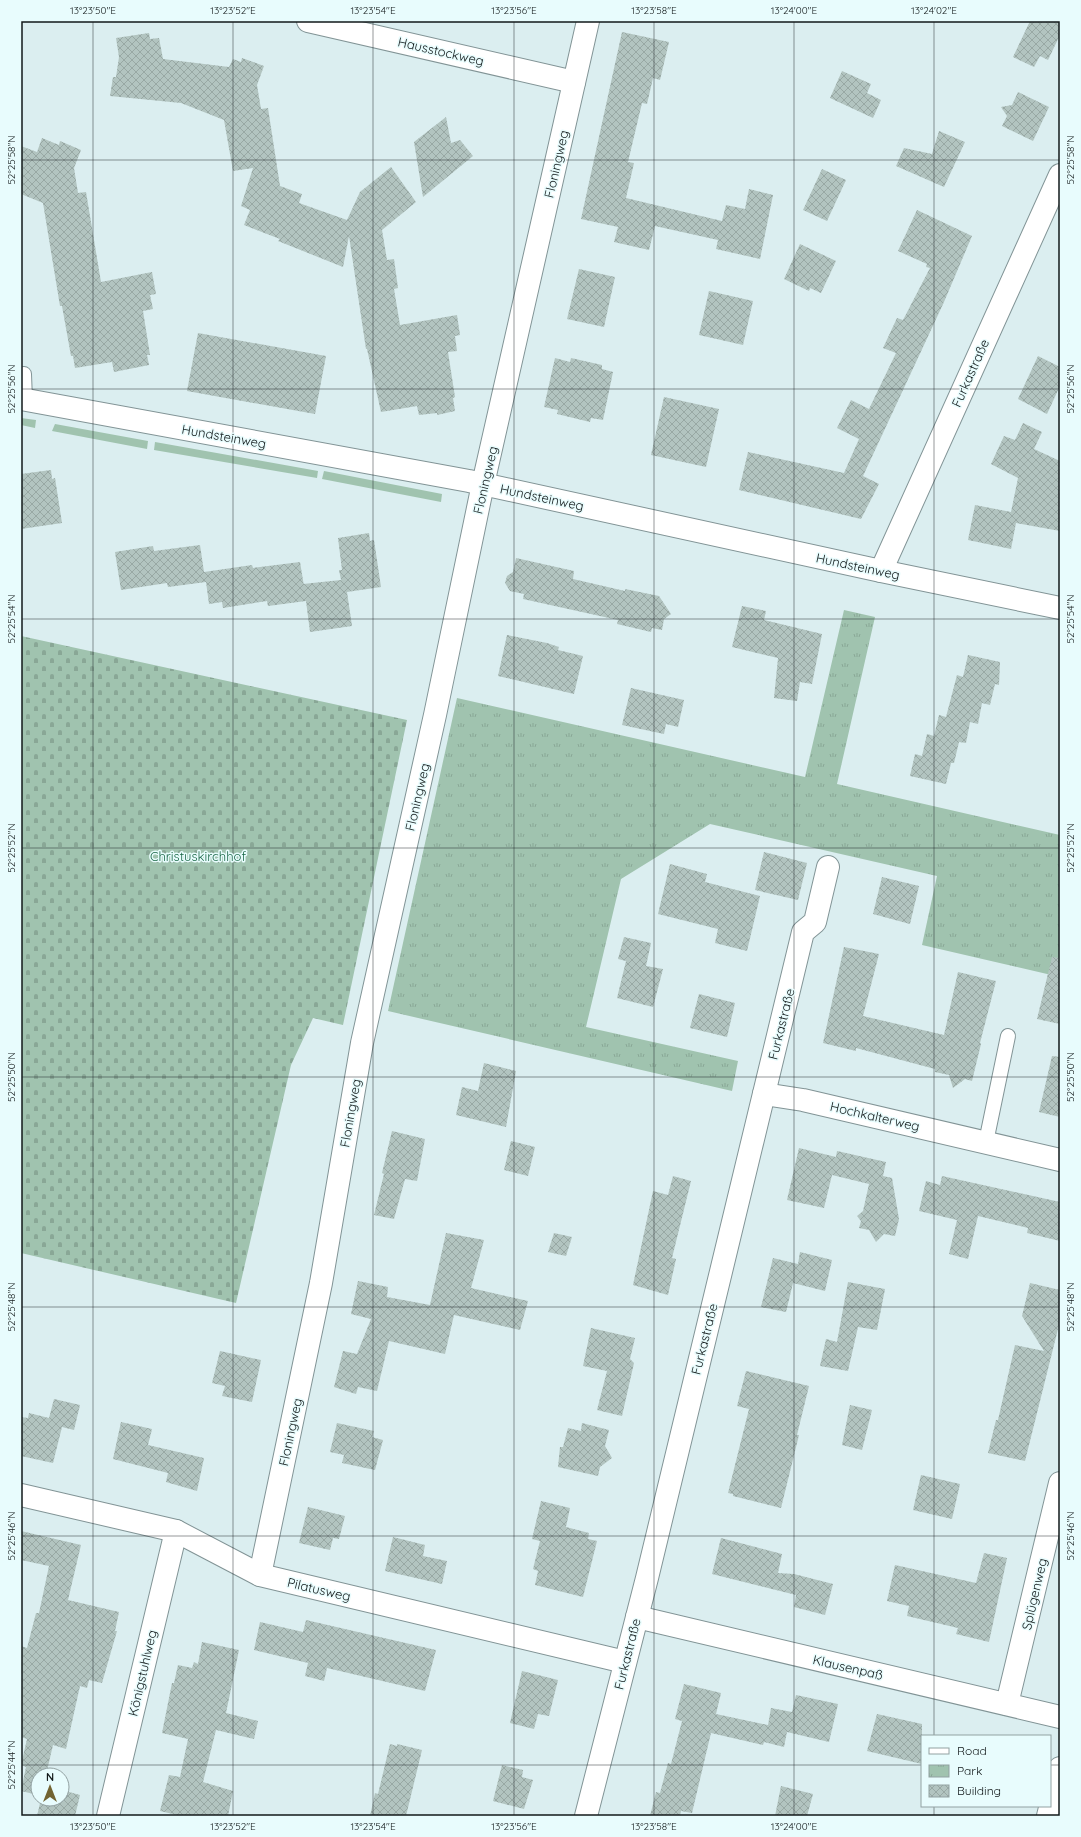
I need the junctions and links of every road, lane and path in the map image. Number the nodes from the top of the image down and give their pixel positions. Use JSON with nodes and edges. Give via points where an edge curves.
{"nodes":[{"id":1,"x":308,"y":21,"type":"edge"},
{"id":2,"x":588,"y":21,"type":"edge"},
{"id":3,"x":574,"y":82,"type":"junction"},
{"id":4,"x":1060,"y":175,"type":"edge"},
{"id":5,"x":24,"y":374,"type":"dead end"},
{"id":6,"x":23,"y":400,"type":"edge"},
{"id":7,"x":483,"y":484,"type":"junction"},
{"id":8,"x":881,"y":571,"type":"junction"},
{"id":9,"x":1060,"y":608,"type":"edge"},
{"id":10,"x":828,"y":867,"type":"dead end"},
{"id":11,"x":1008,"y":1036,"type":"dead end"},
{"id":12,"x":764,"y":1094,"type":"junction"},
{"id":13,"x":986,"y":1142,"type":"junction"},
{"id":14,"x":1060,"y":1160,"type":"edge"},
{"id":15,"x":1060,"y":1483,"type":"edge"},
{"id":16,"x":21,"y":1495,"type":"edge"},
{"id":17,"x":176,"y":1531,"type":"junction"},
{"id":18,"x":260,"y":1575,"type":"junction"},
{"id":19,"x":637,"y":1617,"type":"junction"},
{"id":20,"x":625,"y":1662,"type":"junction"},
{"id":21,"x":1008,"y":1704,"type":"junction"},
{"id":22,"x":1060,"y":1717,"type":"edge"},
{"id":23,"x":1060,"y":1768,"type":"edge"},
{"id":24,"x":1051,"y":1804,"type":"edge"},
{"id":25,"x":108,"y":1816,"type":"edge"},
{"id":26,"x":586,"y":1816,"type":"edge"}],
"edges":[{"from":1,"to":3,"type":"street","name":"Hausstockweg"},
{"from":2,"to":3,"type":"street","name":"Floningweg"},
{"from":3,"to":7,"type":"street","name":"Floningweg"},
{"from":4,"to":8,"type":"street","name":"Furkastraße"},
{"from":5,"to":6,"type":"lane"},
{"from":6,"to":7,"type":"street","name":"Hundsteinweg"},
{"from":7,"to":8,"type":"street","name":"Hundsteinweg"},
{"from":7,"to":18,"type":"street","name":"Floningweg","via":[[436,715],[362,1043],[319,1291]]},
{"from":8,"to":9,"type":"street","name":"Hundsteinweg"},
{"from":10,"to":12,"type":"street","name":"Furkastraße","via":[[815,922],[803,932]]},
{"from":11,"to":13,"type":"lane"},
{"from":12,"to":13,"type":"street","name":"Hochkalterweg","via":[[803,1100]]},
{"from":12,"to":19,"type":"street","name":"Furkastraße"},
{"from":13,"to":14,"type":"street","name":"Hochkalterweg"},
{"from":15,"to":21,"type":"street","name":"Splügenweg"},
{"from":16,"to":17,"type":"street","name":"Pilatusweg"},
{"from":17,"to":18,"type":"street","name":"Pilatusweg"},
{"from":17,"to":25,"type":"street","name":"Königstuhlweg"},
{"from":18,"to":20,"type":"street","name":"Pilatusweg"},
{"from":19,"to":20,"type":"street","name":"Furkastraße"},
{"from":19,"to":21,"type":"street","name":"Klausenpaß"},
{"from":20,"to":26,"type":"street","name":"Furkastraße"},
{"from":21,"to":22,"type":"street","name":"Klausenpaß"},
{"from":23,"to":24,"type":"street"}]}
